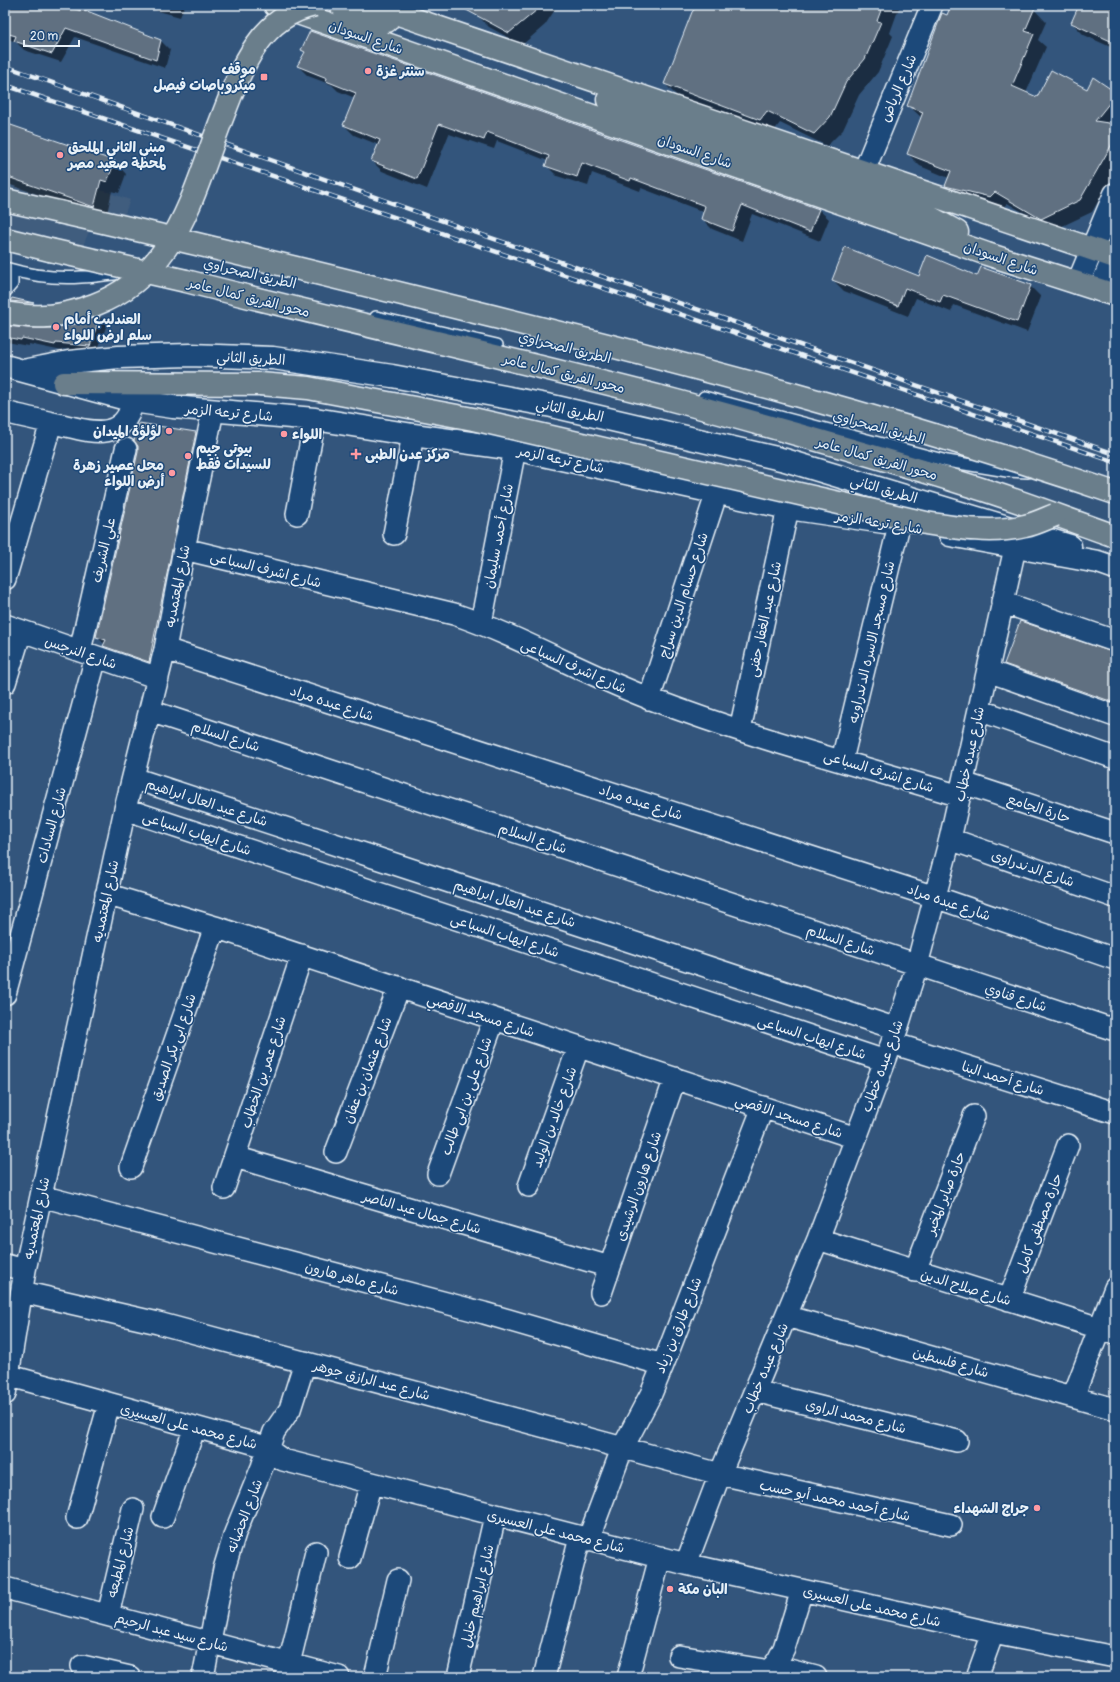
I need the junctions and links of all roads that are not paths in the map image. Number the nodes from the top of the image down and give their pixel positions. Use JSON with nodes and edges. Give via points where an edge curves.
{"nodes":[{"id":1,"x":275,"y":5,"type":"edge"},
{"id":2,"x":315,"y":5,"type":"edge"},
{"id":3,"x":341,"y":5,"type":"edge"},
{"id":4,"x":372,"y":5,"type":"edge"},
{"id":5,"x":932,"y":5,"type":"edge"},
{"id":6,"x":864,"y":171,"type":"junction"},
{"id":7,"x":1115,"y":194,"type":"edge"},
{"id":8,"x":5,"y":200,"type":"edge"},
{"id":9,"x":5,"y":239,"type":"edge"},
{"id":10,"x":1092,"y":249,"type":"junction"},
{"id":11,"x":986,"y":254,"type":"junction"},
{"id":12,"x":1115,"y":256,"type":"edge"},
{"id":13,"x":5,"y":268,"type":"edge"},
{"id":14,"x":1078,"y":283,"type":"junction"},
{"id":15,"x":5,"y":292,"type":"edge"},
{"id":16,"x":1108,"y":293,"type":"edge"},
{"id":17,"x":5,"y":313,"type":"edge"},
{"id":18,"x":15,"y":368,"type":"edge"},
{"id":19,"x":64,"y":383,"type":"junction"},
{"id":20,"x":125,"y":399,"type":"junction"},
{"id":21,"x":213,"y":410,"type":"junction"},
{"id":22,"x":5,"y":412,"type":"edge"},
{"id":23,"x":315,"y":419,"type":"junction"},
{"id":24,"x":51,"y":423,"type":"junction"},
{"id":25,"x":413,"y":435,"type":"junction"},
{"id":26,"x":126,"y":449,"type":"dead end"},
{"id":27,"x":515,"y":449,"type":"junction"},
{"id":28,"x":1115,"y":487,"type":"edge"},
{"id":29,"x":717,"y":492,"type":"junction"},
{"id":30,"x":1115,"y":493,"type":"edge"},
{"id":31,"x":788,"y":508,"type":"junction"},
{"id":32,"x":297,"y":514,"type":"dead end"},
{"id":33,"x":1054,"y":515,"type":"junction"},
{"id":34,"x":899,"y":525,"type":"junction"},
{"id":35,"x":394,"y":534,"type":"dead end"},
{"id":36,"x":1115,"y":536,"type":"edge"},
{"id":37,"x":184,"y":548,"type":"junction"},
{"id":38,"x":1015,"y":548,"type":"junction"},
{"id":39,"x":1106,"y":565,"type":"edge"},
{"id":40,"x":5,"y":579,"type":"edge"},
{"id":41,"x":1002,"y":602,"type":"junction"},
{"id":42,"x":481,"y":623,"type":"junction"},
{"id":43,"x":13,"y":628,"type":"edge"},
{"id":44,"x":1115,"y":641,"type":"edge"},
{"id":45,"x":165,"y":649,"type":"junction"},
{"id":46,"x":88,"y":654,"type":"junction"},
{"id":47,"x":988,"y":671,"type":"junction"},
{"id":48,"x":158,"y":678,"type":"junction"},
{"id":49,"x":5,"y":683,"type":"edge"},
{"id":50,"x":649,"y":699,"type":"junction"},
{"id":51,"x":979,"y":710,"type":"junction"},
{"id":52,"x":150,"y":711,"type":"junction"},
{"id":53,"x":1115,"y":716,"type":"edge"},
{"id":54,"x":740,"y":730,"type":"junction"},
{"id":55,"x":1115,"y":758,"type":"edge"},
{"id":56,"x":842,"y":760,"type":"junction"},
{"id":57,"x":133,"y":778,"type":"junction"},
{"id":58,"x":962,"y":789,"type":"junction"},
{"id":59,"x":125,"y":809,"type":"junction"},
{"id":60,"x":1115,"y":833,"type":"edge"},
{"id":61,"x":950,"y":839,"type":"junction"},
{"id":62,"x":106,"y":894,"type":"junction"},
{"id":63,"x":1115,"y":896,"type":"edge"},
{"id":64,"x":935,"y":898,"type":"junction"},
{"id":65,"x":215,"y":927,"type":"junction"},
{"id":66,"x":302,"y":955,"type":"junction"},
{"id":67,"x":1115,"y":959,"type":"edge"},
{"id":68,"x":917,"y":965,"type":"junction"},
{"id":69,"x":399,"y":987,"type":"junction"},
{"id":70,"x":5,"y":994,"type":"edge"},
{"id":71,"x":494,"y":1019,"type":"junction"},
{"id":72,"x":1115,"y":1030,"type":"edge"},
{"id":73,"x":891,"y":1044,"type":"junction"},
{"id":74,"x":578,"y":1048,"type":"junction"},
{"id":75,"x":675,"y":1078,"type":"junction"},
{"id":76,"x":763,"y":1107,"type":"junction"},
{"id":77,"x":1115,"y":1113,"type":"edge"},
{"id":78,"x":974,"y":1116,"type":"dead end"},
{"id":79,"x":856,"y":1138,"type":"junction"},
{"id":80,"x":1068,"y":1145,"type":"dead end"},
{"id":81,"x":336,"y":1152,"type":"dead end"},
{"id":82,"x":235,"y":1157,"type":"junction"},
{"id":83,"x":132,"y":1167,"type":"dead end"},
{"id":84,"x":438,"y":1174,"type":"dead end"},
{"id":85,"x":529,"y":1186,"type":"dead end"},
{"id":86,"x":224,"y":1188,"type":"dead end"},
{"id":87,"x":41,"y":1196,"type":"junction"},
{"id":88,"x":818,"y":1239,"type":"junction"},
{"id":89,"x":5,"y":1265,"type":"edge"},
{"id":90,"x":610,"y":1267,"type":"junction"},
{"id":91,"x":25,"y":1270,"type":"junction"},
{"id":92,"x":915,"y":1271,"type":"junction"},
{"id":93,"x":1115,"y":1288,"type":"edge"},
{"id":94,"x":22,"y":1292,"type":"junction"},
{"id":95,"x":601,"y":1293,"type":"dead end"},
{"id":96,"x":1009,"y":1300,"type":"junction"},
{"id":97,"x":786,"y":1316,"type":"junction"},
{"id":98,"x":10,"y":1326,"type":"edge"},
{"id":99,"x":1108,"y":1331,"type":"edge"},
{"id":100,"x":305,"y":1362,"type":"junction"},
{"id":101,"x":663,"y":1365,"type":"junction"},
{"id":102,"x":6,"y":1384,"type":"edge"},
{"id":103,"x":755,"y":1391,"type":"junction"},
{"id":104,"x":1073,"y":1397,"type":"junction"},
{"id":105,"x":109,"y":1404,"type":"junction"},
{"id":106,"x":1115,"y":1409,"type":"edge"},
{"id":107,"x":195,"y":1427,"type":"junction"},
{"id":108,"x":956,"y":1441,"type":"dead end"},
{"id":109,"x":622,"y":1448,"type":"junction"},
{"id":110,"x":268,"y":1449,"type":"junction"},
{"id":111,"x":720,"y":1474,"type":"junction"},
{"id":112,"x":371,"y":1483,"type":"junction"},
{"id":113,"x":133,"y":1509,"type":"dead end"},
{"id":114,"x":495,"y":1516,"type":"junction"},
{"id":115,"x":163,"y":1517,"type":"dead end"},
{"id":116,"x":77,"y":1518,"type":"dead end"},
{"id":117,"x":951,"y":1525,"type":"dead end"},
{"id":118,"x":584,"y":1539,"type":"junction"},
{"id":119,"x":316,"y":1552,"type":"dead end"},
{"id":120,"x":660,"y":1557,"type":"junction"},
{"id":121,"x":350,"y":1558,"type":"dead end"},
{"id":122,"x":686,"y":1564,"type":"junction"},
{"id":123,"x":398,"y":1580,"type":"dead end"},
{"id":124,"x":5,"y":1588,"type":"edge"},
{"id":125,"x":802,"y":1590,"type":"junction"},
{"id":126,"x":108,"y":1615,"type":"junction"},
{"id":127,"x":993,"y":1633,"type":"junction"},
{"id":128,"x":210,"y":1642,"type":"junction"},
{"id":129,"x":679,"y":1656,"type":"dead end"},
{"id":130,"x":1115,"y":1657,"type":"edge"},
{"id":131,"x":82,"y":1666,"type":"dead end"},
{"id":132,"x":287,"y":1670,"type":"edge"},
{"id":133,"x":769,"y":1671,"type":"edge"},
{"id":134,"x":794,"y":1674,"type":"edge"},
{"id":135,"x":130,"y":1677,"type":"edge"},
{"id":136,"x":203,"y":1677,"type":"edge"},
{"id":137,"x":339,"y":1677,"type":"edge"},
{"id":138,"x":375,"y":1677,"type":"edge"},
{"id":139,"x":458,"y":1677,"type":"edge"},
{"id":140,"x":544,"y":1677,"type":"edge"},
{"id":141,"x":628,"y":1677,"type":"edge"},
{"id":142,"x":816,"y":1677,"type":"edge"},
{"id":143,"x":977,"y":1677,"type":"edge"}],
"edges":[{"from":1,"to":11,"type":"main road","name":"شارع السودان"},
{"from":2,"to":17,"type":"main road","bridge":true,"via":[[284,17],[267,31],[252,50],[238,74],[180,223],[152,267],[132,285],[112,297],[70,314],[44,317]]},
{"from":3,"to":11,"type":"main road","via":[[922,213],[951,228]]},
{"from":4,"to":6,"type":"main road"},
{"from":5,"to":6,"type":"street","name":"شارع الرياض"},
{"from":6,"to":10,"type":"main road"},
{"from":7,"to":10,"type":"street"},
{"from":8,"to":30,"type":"main road","bridge":true,"via":[[197,243],[689,366],[880,418]]},
{"from":9,"to":33,"type":"main road","name":"محور الفريق كمال عامر","bridge":true,"via":[[682,403],[916,469]]},
{"from":10,"to":12,"type":"main road"},
{"from":10,"to":14,"type":"street"},
{"from":11,"to":14,"type":"main road","name":"شارع السودان"},
{"from":12,"to":16,"type":"street"},
{"from":13,"to":15,"type":"lane","via":[[12,275],[12,284]]},
{"from":13,"to":28,"type":"lane","name":"الطريق الصحراوي","via":[[23,273],[81,278],[131,272],[188,274],[214,278],[438,330],[947,460],[1007,471],[1051,474]]},
{"from":14,"to":16,"type":"main road","name":"شارع السودان"},
{"from":18,"to":19,"type":"street","name":"شارع ترعه الزمر"},
{"from":18,"to":39,"type":"street","name":"الطريق الثاني","via":[[119,357],[190,356],[273,358],[392,376],[552,406],[785,460],[1056,541]]},
{"from":19,"to":20,"type":"street","name":"شارع ترعه الزمر"},
{"from":19,"to":33,"type":"main road","bridge":true,"via":[[260,384],[308,388],[473,419],[926,524],[951,528],[1001,529],[1025,526]]},
{"from":20,"to":21,"type":"street","name":"شارع ترعه الزمر","via":[[172,407]]},
{"from":20,"to":24,"type":"street","via":[[96,433]]},
{"from":21,"to":23,"type":"street","name":"شارع ترعه الزمر"},
{"from":21,"to":37,"type":"street","name":"شارع المعتمديه"},
{"from":22,"to":24,"type":"street"},
{"from":23,"to":25,"type":"street","name":"شارع ترعه الزمر"},
{"from":23,"to":32,"type":"street"},
{"from":24,"to":40,"type":"street"},
{"from":25,"to":27,"type":"street","name":"شارع ترعه الزمر"},
{"from":25,"to":35,"type":"street"},
{"from":26,"to":46,"type":"street","name":"علي الشريف"},
{"from":27,"to":29,"type":"street","name":"شارع ترعه الزمر"},
{"from":27,"to":42,"type":"street","name":"شارع أحمد سليمان"},
{"from":29,"to":31,"type":"street","name":"شارع ترعه الزمر"},
{"from":29,"to":50,"type":"street","name":"شارع حسام الدين سراج"},
{"from":31,"to":34,"type":"street","name":"شارع ترعه الزمر"},
{"from":31,"to":54,"type":"street","name":"شارع عبد الغفار حفنى"},
{"from":33,"to":36,"type":"main road","name":"محور الفريق كمال عامر"},
{"from":34,"to":38,"type":"street","name":"شارع ترعه الزمر"},
{"from":34,"to":56,"type":"street","name":"شارع مسجد الاسره الدندراويه"},
{"from":37,"to":42,"type":"street","name":"شارع اشرف السباعى","via":[[454,614]]},
{"from":37,"to":45,"type":"street","name":"شارع المعتمديه"},
{"from":38,"to":39,"type":"street","name":"شارع ترعه الزمر"},
{"from":38,"to":41,"type":"street","name":"شارع عبده خطاب"},
{"from":41,"to":44,"type":"street"},
{"from":41,"to":47,"type":"street","name":"شارع عبده خطاب"},
{"from":42,"to":50,"type":"street","name":"شارع اشرف السباعى","via":[[584,672]]},
{"from":43,"to":46,"type":"street","name":"شارع النرجس"},
{"from":43,"to":49,"type":"street"},
{"from":45,"to":48,"type":"street","name":"شارع المعتمديه"},
{"from":45,"to":64,"type":"street","name":"شارع عبده مراد"},
{"from":46,"to":48,"type":"street","name":"شارع النرجس"},
{"from":46,"to":70,"type":"street","name":"شارع السادات"},
{"from":47,"to":51,"type":"street","name":"شارع عبده خطاب"},
{"from":47,"to":53,"type":"street"},
{"from":48,"to":52,"type":"street","name":"شارع المعتمديه"},
{"from":50,"to":54,"type":"street","name":"شارع اشرف السباعى"},
{"from":51,"to":55,"type":"street"},
{"from":51,"to":58,"type":"street","name":"شارع عبده خطاب"},
{"from":52,"to":57,"type":"street","name":"شارع المعتمديه"},
{"from":52,"to":68,"type":"street","name":"شارع السلام"},
{"from":54,"to":56,"type":"street","name":"شارع اشرف السباعى"},
{"from":56,"to":58,"type":"street","name":"شارع اشرف السباعى"},
{"from":57,"to":59,"type":"street","name":"شارع المعتمديه"},
{"from":57,"to":73,"type":"street","name":"شارع عبد العال ابراهيم"},
{"from":58,"to":60,"type":"street","name":"حارة الجامع"},
{"from":58,"to":61,"type":"street","name":"شارع عبده خطاب"},
{"from":59,"to":62,"type":"street","name":"شارع المعتمديه"},
{"from":59,"to":73,"type":"street","name":"شارع ايهاب السباعى"},
{"from":61,"to":63,"type":"street","name":"شارع الدندراوى"},
{"from":61,"to":64,"type":"street","name":"شارع عبده خطاب"},
{"from":62,"to":65,"type":"street","name":"شارع مسجد الاقصي"},
{"from":62,"to":87,"type":"street","name":"شارع المعتمديه"},
{"from":64,"to":67,"type":"street","name":"شارع عبده مراد"},
{"from":64,"to":68,"type":"street","name":"شارع عبده خطاب"},
{"from":65,"to":66,"type":"street","name":"شارع مسجد الاقصي"},
{"from":65,"to":83,"type":"street","name":"شارع ابى بكر الصديق"},
{"from":66,"to":69,"type":"street","name":"شارع مسجد الاقصي"},
{"from":66,"to":82,"type":"street","name":"شارع عمر بن الخطاب"},
{"from":68,"to":72,"type":"street","name":"شارع قناوي"},
{"from":68,"to":73,"type":"street","name":"شارع عبده خطاب"},
{"from":69,"to":71,"type":"street","name":"شارع مسجد الاقصي"},
{"from":69,"to":81,"type":"street","name":"شارع عثمان بن عفان"},
{"from":71,"to":74,"type":"street","name":"شارع مسجد الاقصي"},
{"from":71,"to":84,"type":"street","name":"شارع على بن ابى طالب"},
{"from":73,"to":77,"type":"street","name":"شارع أحمد البنا"},
{"from":73,"to":79,"type":"street","name":"شارع عبده خطاب"},
{"from":74,"to":75,"type":"street","name":"شارع مسجد الاقصي"},
{"from":74,"to":85,"type":"street","name":"شارع خالد بن الوليد"},
{"from":75,"to":76,"type":"street","name":"شارع مسجد الاقصي"},
{"from":75,"to":90,"type":"street","name":"شارع هارون الرشيدى"},
{"from":76,"to":79,"type":"street","name":"شارع مسجد الاقصي"},
{"from":76,"to":101,"type":"street","name":"شارع طارق بن زياد"},
{"from":78,"to":92,"type":"street","name":"حارة صابر المخبر"},
{"from":79,"to":88,"type":"street","name":"شارع عبده خطاب"},
{"from":80,"to":96,"type":"street","name":"حارة مصطفى كامل"},
{"from":82,"to":86,"type":"street","name":"شارع عمر بن الخطاب"},
{"from":82,"to":90,"type":"street","name":"شارع جمال عبد الناصر"},
{"from":87,"to":91,"type":"street","name":"شارع المعتمديه"},
{"from":87,"to":101,"type":"street","name":"شارع ماهر هارون","via":[[484,1312]]},
{"from":88,"to":92,"type":"street","name":"شارع صلاح الدين"},
{"from":88,"to":97,"type":"street","name":"شارع عبده خطاب"},
{"from":89,"to":91,"type":"street"},
{"from":90,"to":95,"type":"street","name":"شارع هارون الرشيدى"},
{"from":91,"to":94,"type":"street","name":"شارع المعتمديه"},
{"from":92,"to":96,"type":"street","name":"شارع صلاح الدين"},
{"from":93,"to":99,"type":"street"},
{"from":94,"to":98,"type":"street","name":"شارع المعتمديه"},
{"from":94,"to":100,"type":"street","name":"شارع عبد الرازق جوهر","via":[[158,1323]]},
{"from":96,"to":99,"type":"street","name":"شارع صلاح الدين"},
{"from":97,"to":103,"type":"street","name":"شارع عبده خطاب"},
{"from":97,"to":104,"type":"street","name":"شارع فلسطين"},
{"from":98,"to":102,"type":"street","name":"شارع المعتمديه"},
{"from":99,"to":104,"type":"street"},
{"from":100,"to":109,"type":"street","name":"شارع عبد الرازق جوهر"},
{"from":100,"to":110,"type":"street","name":"شارع الحضانه","via":[[290,1409],[277,1426]]},
{"from":101,"to":109,"type":"street","name":"شارع طارق بن زياد","via":[[651,1394]]},
{"from":102,"to":105,"type":"street","name":"شارع محمد على العسيرى"},
{"from":103,"to":108,"type":"street","name":"شارع محمد الراوى"},
{"from":103,"to":111,"type":"street","name":"شارع عبده خطاب"},
{"from":104,"to":106,"type":"street","name":"شارع فلسطين"},
{"from":105,"to":107,"type":"street","name":"شارع محمد على العسيرى"},
{"from":105,"to":116,"type":"street"},
{"from":107,"to":110,"type":"street","name":"شارع محمد على العسيرى"},
{"from":107,"to":115,"type":"street"},
{"from":109,"to":111,"type":"street","name":"شارع عبد الرازق جوهر"},
{"from":109,"to":118,"type":"street","name":"شارع طارق بن زياد"},
{"from":110,"to":112,"type":"street","name":"شارع محمد على العسيرى","via":[[283,1460]]},
{"from":110,"to":128,"type":"street","name":"شارع الحضانه","via":[[235,1533],[224,1569]]},
{"from":111,"to":117,"type":"street","name":"شارع أحمد محمد أبو حسب"},
{"from":111,"to":122,"type":"street","name":"شارع عبده خطاب"},
{"from":112,"to":114,"type":"street","name":"شارع محمد على العسيرى"},
{"from":112,"to":121,"type":"street"},
{"from":113,"to":126,"type":"street","name":"شارع المطبعه"},
{"from":114,"to":118,"type":"street","name":"شارع محمد على العسيرى"},
{"from":114,"to":139,"type":"street","name":"شارع ابراهيم خليل"},
{"from":118,"to":120,"type":"street","name":"شارع محمد على العسيرى"},
{"from":118,"to":140,"type":"street","name":"شارع طارق بن زياد"},
{"from":119,"to":132,"type":"street"},
{"from":120,"to":122,"type":"street","name":"شارع محمد على العسيرى"},
{"from":120,"to":141,"type":"street"},
{"from":122,"to":125,"type":"street","name":"شارع محمد على العسيرى"},
{"from":123,"to":138,"type":"street"},
{"from":124,"to":126,"type":"street","name":"شارع سيد عبد الرحيم"},
{"from":125,"to":127,"type":"street","name":"شارع محمد على العسيرى"},
{"from":125,"to":133,"type":"street","via":[[784,1648]]},
{"from":126,"to":128,"type":"street","name":"شارع سيد عبد الرحيم"},
{"from":127,"to":130,"type":"street","name":"شارع محمد على العسيرى"},
{"from":127,"to":143,"type":"street"},
{"from":128,"to":132,"type":"street","name":"شارع سيد عبد الرحيم"},
{"from":128,"to":136,"type":"street","name":"شارع الحضانه"},
{"from":129,"to":133,"type":"street"},
{"from":131,"to":135,"type":"street"},
{"from":132,"to":137,"type":"street","name":"شارع سيد عبد الرحيم"},
{"from":133,"to":134,"type":"street"},
{"from":134,"to":142,"type":"street"}]}
